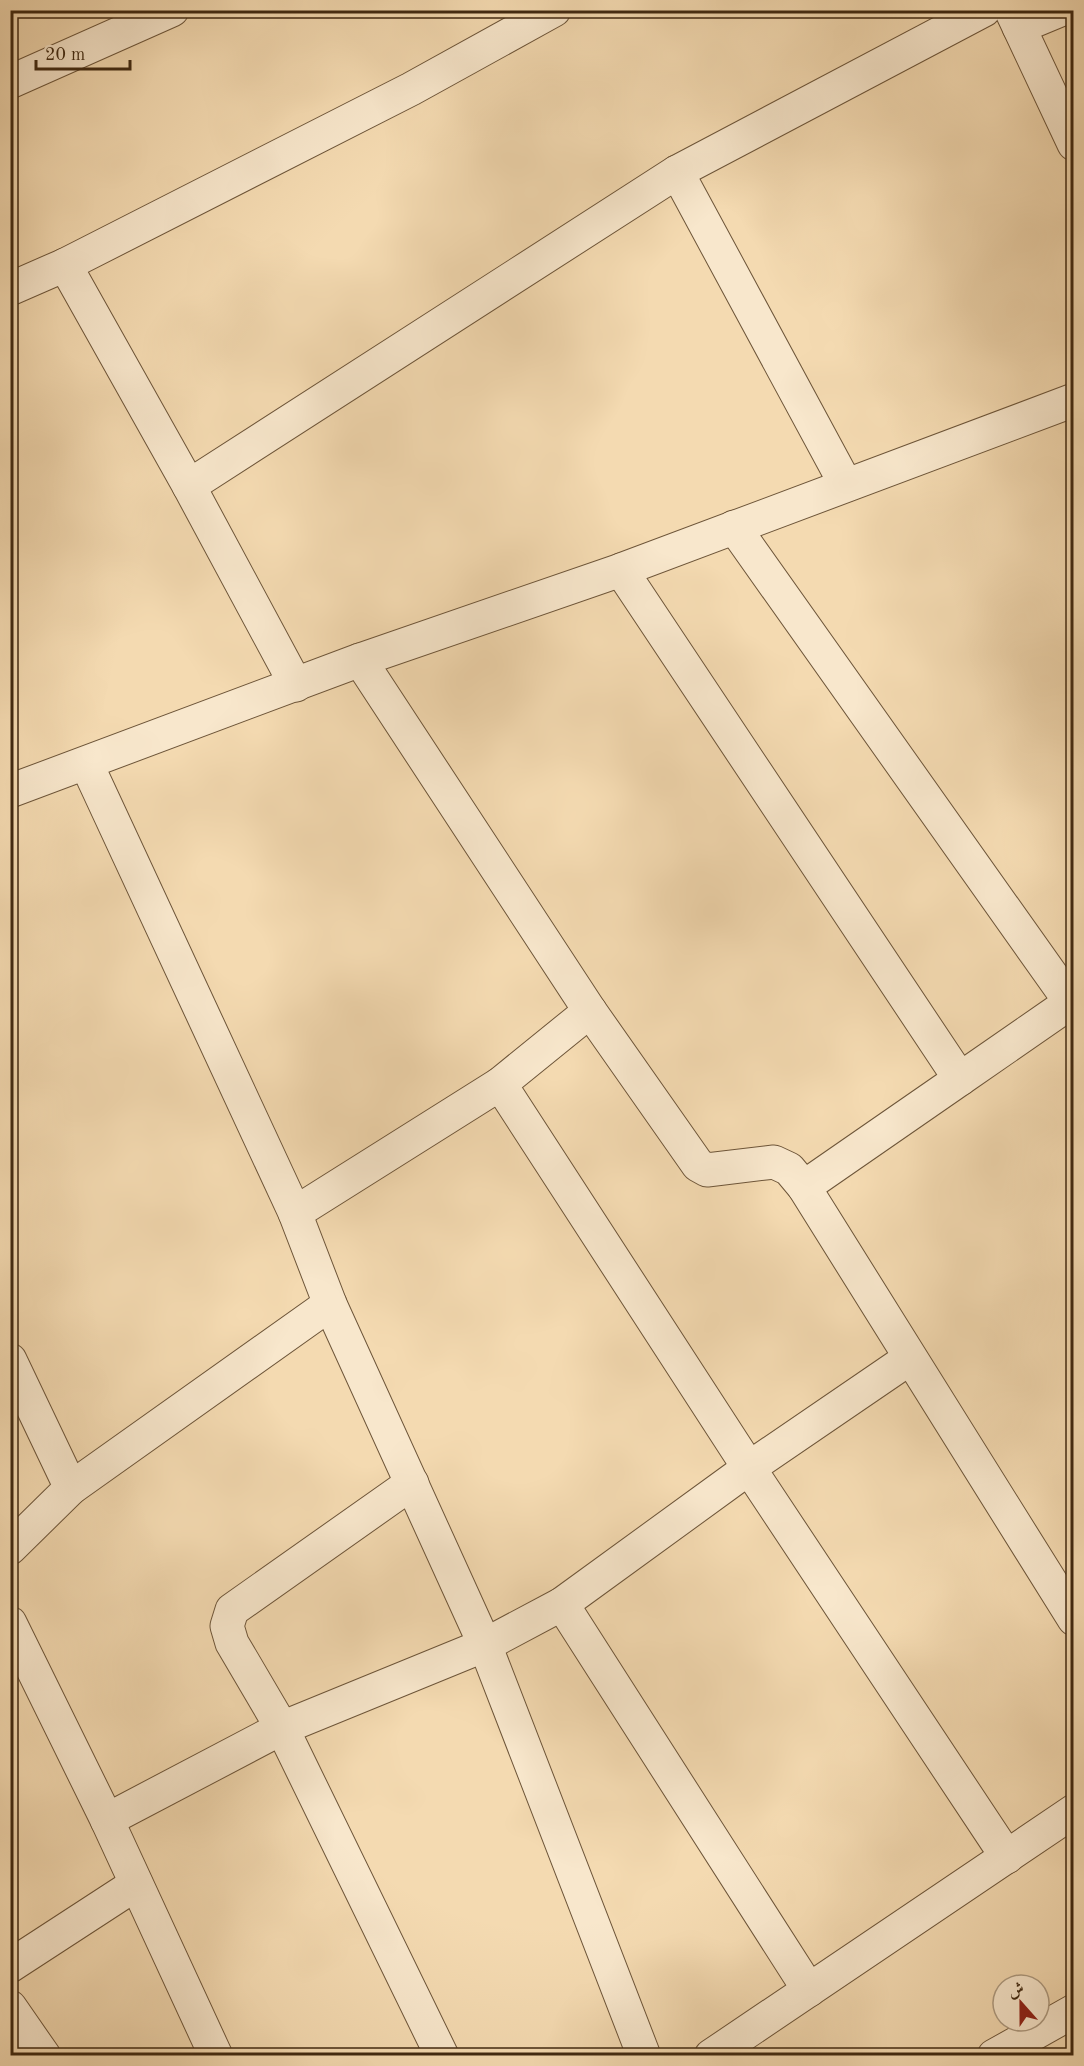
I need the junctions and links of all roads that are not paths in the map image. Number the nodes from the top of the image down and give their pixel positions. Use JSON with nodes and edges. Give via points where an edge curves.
{"nodes":[{"id":1,"x":172,"y":10,"type":"edge"},
{"id":2,"x":554,"y":10,"type":"edge"},
{"id":3,"x":984,"y":10,"type":"edge"},
{"id":4,"x":1060,"y":10,"type":"edge"},
{"id":5,"x":1015,"y":19,"type":"edge"},
{"id":6,"x":10,"y":82,"type":"edge"},
{"id":7,"x":1074,"y":144,"type":"edge"},
{"id":8,"x":677,"y":172,"type":"junction"},
{"id":9,"x":64,"y":265,"type":"junction"},
{"id":10,"x":10,"y":290,"type":"edge"},
{"id":11,"x":1074,"y":400,"type":"edge"},
{"id":12,"x":846,"y":485,"type":"junction"},
{"id":13,"x":189,"y":486,"type":"junction"},
{"id":14,"x":734,"y":527,"type":"junction"},
{"id":15,"x":621,"y":570,"type":"junction"},
{"id":16,"x":360,"y":660,"type":"junction"},
{"id":17,"x":296,"y":685,"type":"junction"},
{"id":18,"x":87,"y":765,"type":"junction"},
{"id":19,"x":10,"y":791,"type":"edge"},
{"id":20,"x":1073,"y":1003,"type":"edge"},
{"id":21,"x":590,"y":1011,"type":"junction"},
{"id":22,"x":960,"y":1079,"type":"junction"},
{"id":23,"x":500,"y":1084,"type":"junction"},
{"id":24,"x":804,"y":1187,"type":"junction"},
{"id":25,"x":295,"y":1213,"type":"junction"},
{"id":26,"x":330,"y":1304,"type":"junction"},
{"id":27,"x":910,"y":1358,"type":"junction"},
{"id":28,"x":10,"y":1360,"type":"edge"},
{"id":29,"x":749,"y":1468,"type":"junction"},
{"id":30,"x":412,"y":1483,"type":"junction"},
{"id":31,"x":71,"y":1488,"type":"junction"},
{"id":32,"x":10,"y":1548,"type":"edge"},
{"id":33,"x":562,"y":1604,"type":"junction"},
{"id":34,"x":1074,"y":1620,"type":"edge"},
{"id":35,"x":10,"y":1623,"type":"edge"},
{"id":36,"x":484,"y":1645,"type":"junction"},
{"id":37,"x":282,"y":1728,"type":"junction"},
{"id":38,"x":1074,"y":1811,"type":"edge"},
{"id":39,"x":108,"y":1820,"type":"junction"},
{"id":40,"x":1007,"y":1857,"type":"junction"},
{"id":41,"x":136,"y":1884,"type":"junction"},
{"id":42,"x":10,"y":1966,"type":"edge"},
{"id":43,"x":809,"y":1990,"type":"junction"},
{"id":44,"x":10,"y":2007,"type":"edge"},
{"id":45,"x":1072,"y":2018,"type":"edge"},
{"id":46,"x":44,"y":2055,"type":"edge"},
{"id":47,"x":216,"y":2055,"type":"edge"},
{"id":48,"x":442,"y":2055,"type":"edge"},
{"id":49,"x":645,"y":2055,"type":"edge"},
{"id":50,"x":711,"y":2055,"type":"edge"},
{"id":51,"x":994,"y":2055,"type":"edge"}],
"edges":[{"from":1,"to":6,"type":"street"},
{"from":2,"to":9,"type":"street","via":[[411,89]]},
{"from":3,"to":8,"type":"street"},
{"from":4,"to":5,"type":"street"},
{"from":5,"to":7,"type":"street"},
{"from":8,"to":12,"type":"street"},
{"from":8,"to":13,"type":"street"},
{"from":9,"to":10,"type":"street"},
{"from":9,"to":13,"type":"street"},
{"from":11,"to":12,"type":"street"},
{"from":12,"to":14,"type":"street"},
{"from":13,"to":17,"type":"street"},
{"from":14,"to":15,"type":"street"},
{"from":14,"to":20,"type":"street"},
{"from":15,"to":16,"type":"street"},
{"from":15,"to":22,"type":"street"},
{"from":16,"to":17,"type":"street"},
{"from":16,"to":21,"type":"street"},
{"from":17,"to":18,"type":"street"},
{"from":18,"to":19,"type":"street"},
{"from":18,"to":25,"type":"street"},
{"from":20,"to":22,"type":"street"},
{"from":21,"to":23,"type":"street"},
{"from":21,"to":24,"type":"street","via":[[698,1165],[708,1170],[774,1162],[789,1169]]},
{"from":22,"to":24,"type":"street"},
{"from":23,"to":25,"type":"street"},
{"from":23,"to":29,"type":"street"},
{"from":24,"to":27,"type":"street"},
{"from":25,"to":26,"type":"street"},
{"from":26,"to":30,"type":"street"},
{"from":26,"to":31,"type":"street"},
{"from":27,"to":29,"type":"street"},
{"from":27,"to":34,"type":"street"},
{"from":28,"to":31,"type":"street"},
{"from":29,"to":33,"type":"street"},
{"from":29,"to":40,"type":"street"},
{"from":30,"to":36,"type":"street"},
{"from":30,"to":37,"type":"street","via":[[232,1610],[226,1626],[232,1643]]},
{"from":31,"to":32,"type":"street"},
{"from":33,"to":36,"type":"street"},
{"from":33,"to":43,"type":"street"},
{"from":35,"to":39,"type":"street"},
{"from":36,"to":37,"type":"street"},
{"from":36,"to":49,"type":"street"},
{"from":37,"to":39,"type":"street"},
{"from":37,"to":48,"type":"street"},
{"from":38,"to":40,"type":"street"},
{"from":39,"to":41,"type":"street"},
{"from":40,"to":43,"type":"street"},
{"from":41,"to":42,"type":"street"},
{"from":41,"to":47,"type":"street"},
{"from":43,"to":50,"type":"street"},
{"from":44,"to":46,"type":"street"},
{"from":45,"to":51,"type":"street"}]}
